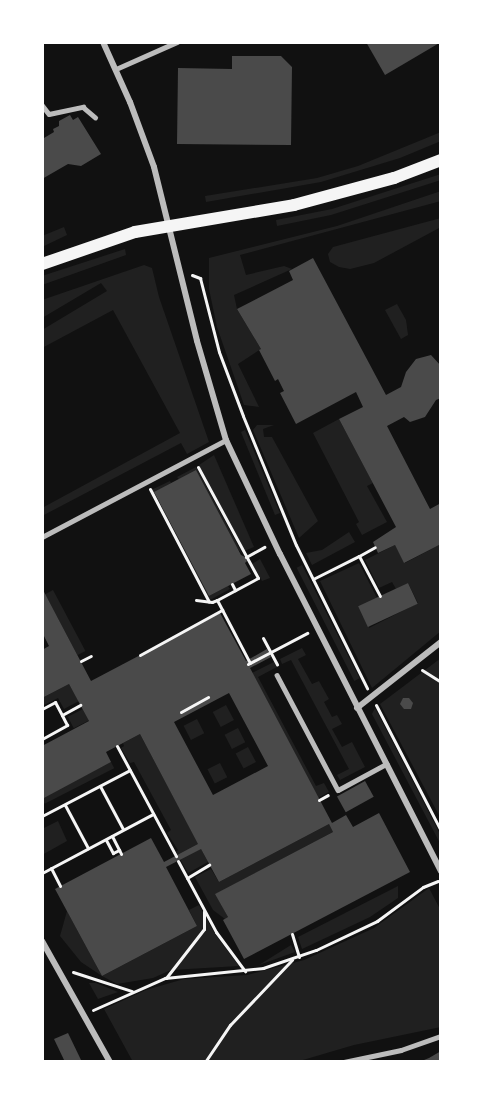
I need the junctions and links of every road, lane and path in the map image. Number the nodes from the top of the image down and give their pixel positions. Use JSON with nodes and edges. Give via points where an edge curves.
{"nodes":[{"id":1,"x":103,"y":42,"type":"edge"},
{"id":2,"x":177,"y":42,"type":"edge"},
{"id":3,"x":116,"y":69,"type":"junction"},
{"id":4,"x":42,"y":105,"type":"edge"},
{"id":5,"x":96,"y":117,"type":"dead end"},
{"id":6,"x":441,"y":160,"type":"edge"},
{"id":7,"x":168,"y":225,"type":"junction"},
{"id":8,"x":42,"y":264,"type":"edge"},
{"id":9,"x":181,"y":271,"type":"junction"},
{"id":10,"x":226,"y":440,"type":"junction"},
{"id":11,"x":193,"y":457,"type":"junction"},
{"id":12,"x":146,"y":482,"type":"junction"},
{"id":13,"x":42,"y":537,"type":"edge"},
{"id":14,"x":274,"y":542,"type":"junction"},
{"id":15,"x":375,"y":547,"type":"dead end"},
{"id":16,"x":359,"y":556,"type":"junction"},
{"id":17,"x":246,"y":557,"type":"junction"},
{"id":18,"x":309,"y":570,"type":"dead end"},
{"id":19,"x":314,"y":579,"type":"dead end"},
{"id":20,"x":231,"y":584,"type":"dead end"},
{"id":21,"x":235,"y":590,"type":"junction"},
{"id":22,"x":380,"y":596,"type":"dead end"},
{"id":23,"x":196,"y":600,"type":"dead end"},
{"id":24,"x":217,"y":600,"type":"junction"},
{"id":25,"x":209,"y":602,"type":"junction"},
{"id":26,"x":222,"y":610,"type":"junction"},
{"id":27,"x":317,"y":628,"type":"junction"},
{"id":28,"x":263,"y":638,"type":"dead end"},
{"id":29,"x":441,"y":642,"type":"edge"},
{"id":30,"x":271,"y":652,"type":"junction"},
{"id":31,"x":140,"y":655,"type":"dead end"},
{"id":32,"x":91,"y":656,"type":"dead end"},
{"id":33,"x":81,"y":661,"type":"dead end"},
{"id":34,"x":412,"y":665,"type":"junction"},
{"id":35,"x":278,"y":666,"type":"dead end"},
{"id":36,"x":277,"y":675,"type":"dead end"},
{"id":37,"x":441,"y":682,"type":"edge"},
{"id":38,"x":208,"y":697,"type":"dead end"},
{"id":39,"x":80,"y":705,"type":"dead end"},
{"id":40,"x":357,"y":708,"type":"junction"},
{"id":41,"x":42,"y":709,"type":"edge"},
{"id":42,"x":181,"y":711,"type":"dead end"},
{"id":43,"x":62,"y":715,"type":"junction"},
{"id":44,"x":43,"y":736,"type":"edge"},
{"id":45,"x":117,"y":746,"type":"dead end"},
{"id":46,"x":386,"y":764,"type":"junction"},
{"id":47,"x":130,"y":770,"type":"junction"},
{"id":48,"x":100,"y":786,"type":"junction"},
{"id":49,"x":64,"y":804,"type":"junction"},
{"id":50,"x":153,"y":814,"type":"junction"},
{"id":51,"x":42,"y":816,"type":"edge"},
{"id":52,"x":124,"y":830,"type":"junction"},
{"id":53,"x":112,"y":836,"type":"junction"},
{"id":54,"x":106,"y":839,"type":"junction"},
{"id":55,"x":88,"y":849,"type":"junction"},
{"id":56,"x":176,"y":856,"type":"dead end"},
{"id":57,"x":178,"y":861,"type":"dead end"},
{"id":58,"x":209,"y":865,"type":"dead end"},
{"id":59,"x":51,"y":868,"type":"junction"},
{"id":60,"x":441,"y":872,"type":"edge"},
{"id":61,"x":42,"y":873,"type":"edge"},
{"id":62,"x":187,"y":878,"type":"junction"},
{"id":63,"x":441,"y":879,"type":"edge"},
{"id":64,"x":60,"y":886,"type":"dead end"},
{"id":65,"x":204,"y":909,"type":"junction"},
{"id":66,"x":292,"y":934,"type":"dead end"},
{"id":67,"x":42,"y":941,"type":"edge"},
{"id":68,"x":299,"y":957,"type":"junction"},
{"id":69,"x":293,"y":959,"type":"junction"},
{"id":70,"x":57,"y":968,"type":"junction"},
{"id":71,"x":245,"y":971,"type":"junction"},
{"id":72,"x":165,"y":978,"type":"junction"},
{"id":73,"x":134,"y":992,"type":"junction"},
{"id":74,"x":84,"y":1016,"type":"junction"},
{"id":75,"x":441,"y":1036,"type":"edge"},
{"id":76,"x":110,"y":1062,"type":"edge"},
{"id":77,"x":205,"y":1062,"type":"edge"},
{"id":78,"x":344,"y":1062,"type":"edge"}],
"edges":[{"from":1,"to":3,"type":"street"},
{"from":2,"to":3,"type":"lane"},
{"from":3,"to":7,"type":"street","via":[[154,167]]},
{"from":4,"to":5,"type":"lane","via":[[49,114],[83,107]]},
{"from":6,"to":7,"type":"main road","via":[[394,178],[294,205]]},
{"from":7,"to":8,"type":"main road","via":[[107,240]]},
{"from":7,"to":9,"type":"street"},
{"from":9,"to":10,"type":"street"},
{"from":9,"to":18,"type":"path","via":[[200,278],[219,352]]},
{"from":10,"to":11,"type":"lane"},
{"from":10,"to":14,"type":"street"},
{"from":11,"to":12,"type":"lane"},
{"from":11,"to":17,"type":"path"},
{"from":12,"to":13,"type":"lane"},
{"from":12,"to":25,"type":"path"},
{"from":14,"to":17,"type":"path"},
{"from":14,"to":27,"type":"street"},
{"from":15,"to":16,"type":"path"},
{"from":16,"to":19,"type":"path"},
{"from":16,"to":22,"type":"path"},
{"from":17,"to":21,"type":"path","via":[[258,578]]},
{"from":20,"to":21,"type":"path"},
{"from":21,"to":24,"type":"path"},
{"from":23,"to":25,"type":"path"},
{"from":24,"to":25,"type":"path"},
{"from":24,"to":26,"type":"path"},
{"from":26,"to":30,"type":"path","via":[[249,664]]},
{"from":26,"to":31,"type":"path"},
{"from":27,"to":30,"type":"path"},
{"from":27,"to":40,"type":"street"},
{"from":28,"to":30,"type":"path"},
{"from":29,"to":34,"type":"street"},
{"from":30,"to":35,"type":"path"},
{"from":32,"to":33,"type":"path"},
{"from":34,"to":37,"type":"path"},
{"from":34,"to":40,"type":"street"},
{"from":36,"to":46,"type":"lane","via":[[338,790]]},
{"from":38,"to":42,"type":"path"},
{"from":39,"to":43,"type":"path"},
{"from":40,"to":46,"type":"street"},
{"from":41,"to":43,"type":"path","via":[[55,702]]},
{"from":43,"to":44,"type":"path","via":[[67,725]]},
{"from":45,"to":47,"type":"path"},
{"from":46,"to":60,"type":"street"},
{"from":47,"to":48,"type":"path"},
{"from":47,"to":50,"type":"path"},
{"from":48,"to":49,"type":"path"},
{"from":48,"to":52,"type":"path"},
{"from":49,"to":51,"type":"path"},
{"from":49,"to":55,"type":"path"},
{"from":50,"to":52,"type":"path"},
{"from":50,"to":56,"type":"path"},
{"from":52,"to":53,"type":"path"},
{"from":53,"to":54,"type":"path"},
{"from":53,"to":54,"type":"path","via":[[120,852],[113,853]]},
{"from":54,"to":55,"type":"path"},
{"from":55,"to":59,"type":"path"},
{"from":57,"to":62,"type":"path"},
{"from":58,"to":62,"type":"path"},
{"from":59,"to":61,"type":"path"},
{"from":59,"to":64,"type":"path"},
{"from":62,"to":65,"type":"path"},
{"from":63,"to":68,"type":"path","via":[[423,887],[377,921]]},
{"from":65,"to":71,"type":"path"},
{"from":65,"to":72,"type":"path","via":[[204,929]]},
{"from":66,"to":68,"type":"path"},
{"from":67,"to":70,"type":"street"},
{"from":68,"to":69,"type":"path"},
{"from":69,"to":71,"type":"path"},
{"from":69,"to":77,"type":"path","via":[[230,1025]]},
{"from":70,"to":73,"type":"path"},
{"from":70,"to":74,"type":"street"},
{"from":71,"to":72,"type":"path"},
{"from":72,"to":73,"type":"path"},
{"from":73,"to":74,"type":"path"},
{"from":74,"to":76,"type":"street"},
{"from":75,"to":78,"type":"lane"}]}
